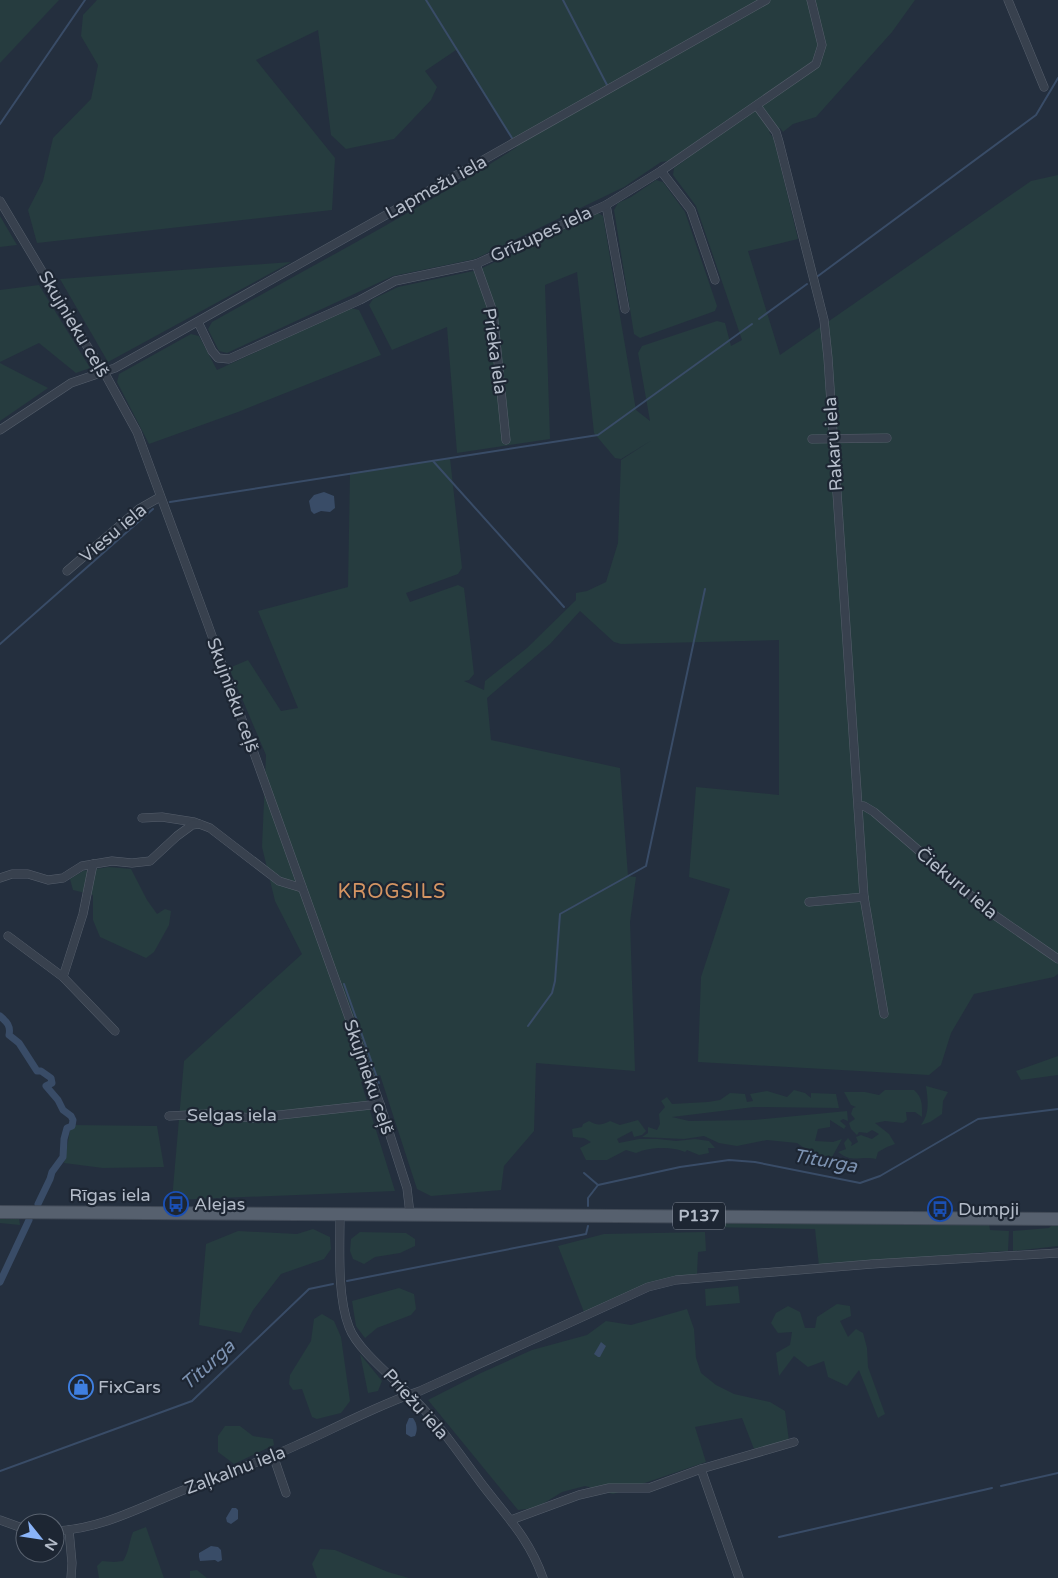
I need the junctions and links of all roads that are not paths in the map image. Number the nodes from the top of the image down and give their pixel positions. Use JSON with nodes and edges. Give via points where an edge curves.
{"nodes":[{"id":1,"x":766,"y":0,"type":"edge"},
{"id":2,"x":811,"y":0,"type":"edge"},
{"id":3,"x":1008,"y":0,"type":"edge"},
{"id":4,"x":1044,"y":87,"type":"dead end"},
{"id":5,"x":757,"y":106,"type":"junction"},
{"id":6,"x":661,"y":171,"type":"junction"},
{"id":7,"x":0,"y":201,"type":"edge"},
{"id":8,"x":606,"y":205,"type":"junction"},
{"id":9,"x":476,"y":264,"type":"junction"},
{"id":10,"x":716,"y":280,"type":"dead end"},
{"id":11,"x":625,"y":309,"type":"dead end"},
{"id":12,"x":198,"y":322,"type":"junction"},
{"id":13,"x":104,"y":372,"type":"junction"},
{"id":14,"x":0,"y":430,"type":"edge"},
{"id":15,"x":812,"y":438,"type":"dead end"},
{"id":16,"x":887,"y":438,"type":"dead end"},
{"id":17,"x":833,"y":439,"type":"junction"},
{"id":18,"x":506,"y":440,"type":"dead end"},
{"id":19,"x":160,"y":497,"type":"junction"},
{"id":20,"x":68,"y":572,"type":"dead end"},
{"id":21,"x":859,"y":806,"type":"junction"},
{"id":22,"x":142,"y":818,"type":"dead end"},
{"id":23,"x":199,"y":824,"type":"junction"},
{"id":24,"x":93,"y":864,"type":"junction"},
{"id":25,"x":0,"y":878,"type":"edge"},
{"id":26,"x":302,"y":888,"type":"junction"},
{"id":27,"x":864,"y":897,"type":"junction"},
{"id":28,"x":809,"y":902,"type":"dead end"},
{"id":29,"x":8,"y":936,"type":"dead end"},
{"id":30,"x":1058,"y":959,"type":"edge"},
{"id":31,"x":63,"y":977,"type":"junction"},
{"id":32,"x":884,"y":1014,"type":"dead end"},
{"id":33,"x":115,"y":1032,"type":"dead end"},
{"id":34,"x":380,"y":1104,"type":"junction"},
{"id":35,"x":169,"y":1116,"type":"dead end"},
{"id":36,"x":0,"y":1212,"type":"edge"},
{"id":37,"x":340,"y":1214,"type":"junction"},
{"id":38,"x":410,"y":1214,"type":"junction"},
{"id":39,"x":1058,"y":1219,"type":"edge"},
{"id":40,"x":1058,"y":1253,"type":"edge"},
{"id":41,"x":410,"y":1394,"type":"junction"},
{"id":42,"x":794,"y":1442,"type":"dead end"},
{"id":43,"x":273,"y":1456,"type":"junction"},
{"id":44,"x":701,"y":1469,"type":"junction"},
{"id":45,"x":286,"y":1493,"type":"dead end"},
{"id":46,"x":0,"y":1520,"type":"edge"},
{"id":47,"x":511,"y":1520,"type":"junction"},
{"id":48,"x":15,"y":1525,"type":"edge"},
{"id":49,"x":65,"y":1530,"type":"edge"},
{"id":50,"x":69,"y":1530,"type":"junction"},
{"id":51,"x":71,"y":1578,"type":"edge"},
{"id":52,"x":543,"y":1578,"type":"edge"},
{"id":53,"x":739,"y":1578,"type":"edge"}],
"edges":[{"from":1,"to":12,"type":"street","name":"Lapmežu iela"},
{"from":2,"to":5,"type":"street","name":"Grīzupes iela","via":[[822,46],[816,64]]},
{"from":3,"to":4,"type":"street"},
{"from":5,"to":6,"type":"street","name":"Grīzupes iela"},
{"from":5,"to":17,"type":"street","name":"Rakaru iela","via":[[776,132],[824,320]]},
{"from":6,"to":8,"type":"street","name":"Grīzupes iela"},
{"from":6,"to":10,"type":"street","via":[[691,210]]},
{"from":7,"to":13,"type":"street","name":"Skujnieku ceļš"},
{"from":8,"to":9,"type":"street","name":"Grīzupes iela"},
{"from":8,"to":11,"type":"street"},
{"from":9,"to":12,"type":"street","name":"Grīzupes iela","via":[[395,281],[228,359],[218,358],[212,351]]},
{"from":9,"to":18,"type":"street","name":"Prieka iela","via":[[493,312]]},
{"from":12,"to":13,"type":"street","name":"Lapmežu iela"},
{"from":13,"to":14,"type":"street","name":"Lapmežu iela","via":[[71,383]]},
{"from":13,"to":19,"type":"street","name":"Skujnieku ceļš","via":[[137,432]]},
{"from":15,"to":17,"type":"street"},
{"from":16,"to":17,"type":"street"},
{"from":17,"to":21,"type":"street","name":"Rakaru iela"},
{"from":19,"to":20,"type":"street","name":"Viesu iela","via":[[139,509]]},
{"from":19,"to":26,"type":"street","name":"Skujnieku ceļš"},
{"from":21,"to":27,"type":"street","name":"Rakaru iela"},
{"from":21,"to":30,"type":"street","name":"Čiekuru iela","via":[[874,812],[990,912]]},
{"from":22,"to":23,"type":"street","via":[[162,817]]},
{"from":23,"to":24,"type":"street","via":[[177,836],[150,861]]},
{"from":23,"to":26,"type":"street","via":[[210,828],[279,881]]},
{"from":24,"to":25,"type":"street","via":[[82,866],[63,878],[48,880],[28,874],[12,874]]},
{"from":24,"to":31,"type":"street","via":[[83,914]]},
{"from":26,"to":34,"type":"street","name":"Skujnieku ceļš"},
{"from":27,"to":28,"type":"street"},
{"from":27,"to":32,"type":"street","name":"Rakaru iela"},
{"from":29,"to":31,"type":"street"},
{"from":31,"to":33,"type":"street"},
{"from":34,"to":35,"type":"street","name":"Selgas iela","via":[[253,1118],[207,1114]]},
{"from":34,"to":38,"type":"street","name":"Skujnieku ceļš","via":[[407,1188]]},
{"from":36,"to":37,"type":"main road","name":"Rīgas iela","number":"P137"},
{"from":37,"to":38,"type":"main road","number":"P137"},
{"from":37,"to":41,"type":"street","name":"Priežu iela","via":[[343,1310],[349,1329],[357,1342]]},
{"from":38,"to":39,"type":"main road","number":"P137"},
{"from":40,"to":41,"type":"street","name":"Zaļkalnu iela","via":[[862,1265],[661,1283]]},
{"from":41,"to":43,"type":"street","name":"Zaļkalnu iela"},
{"from":41,"to":47,"type":"street","name":"Priežu iela"},
{"from":42,"to":44,"type":"street"},
{"from":43,"to":45,"type":"street"},
{"from":43,"to":50,"type":"street","name":"Zaļkalnu iela","via":[[121,1517]]},
{"from":44,"to":47,"type":"street","via":[[649,1488],[609,1488],[579,1495]]},
{"from":44,"to":53,"type":"street"},
{"from":46,"to":48,"type":"street"},
{"from":47,"to":52,"type":"street","name":"Priežu iela","via":[[528,1544]]},
{"from":49,"to":50,"type":"street","name":"Zaļkalnu iela"},
{"from":50,"to":51,"type":"street"}]}
